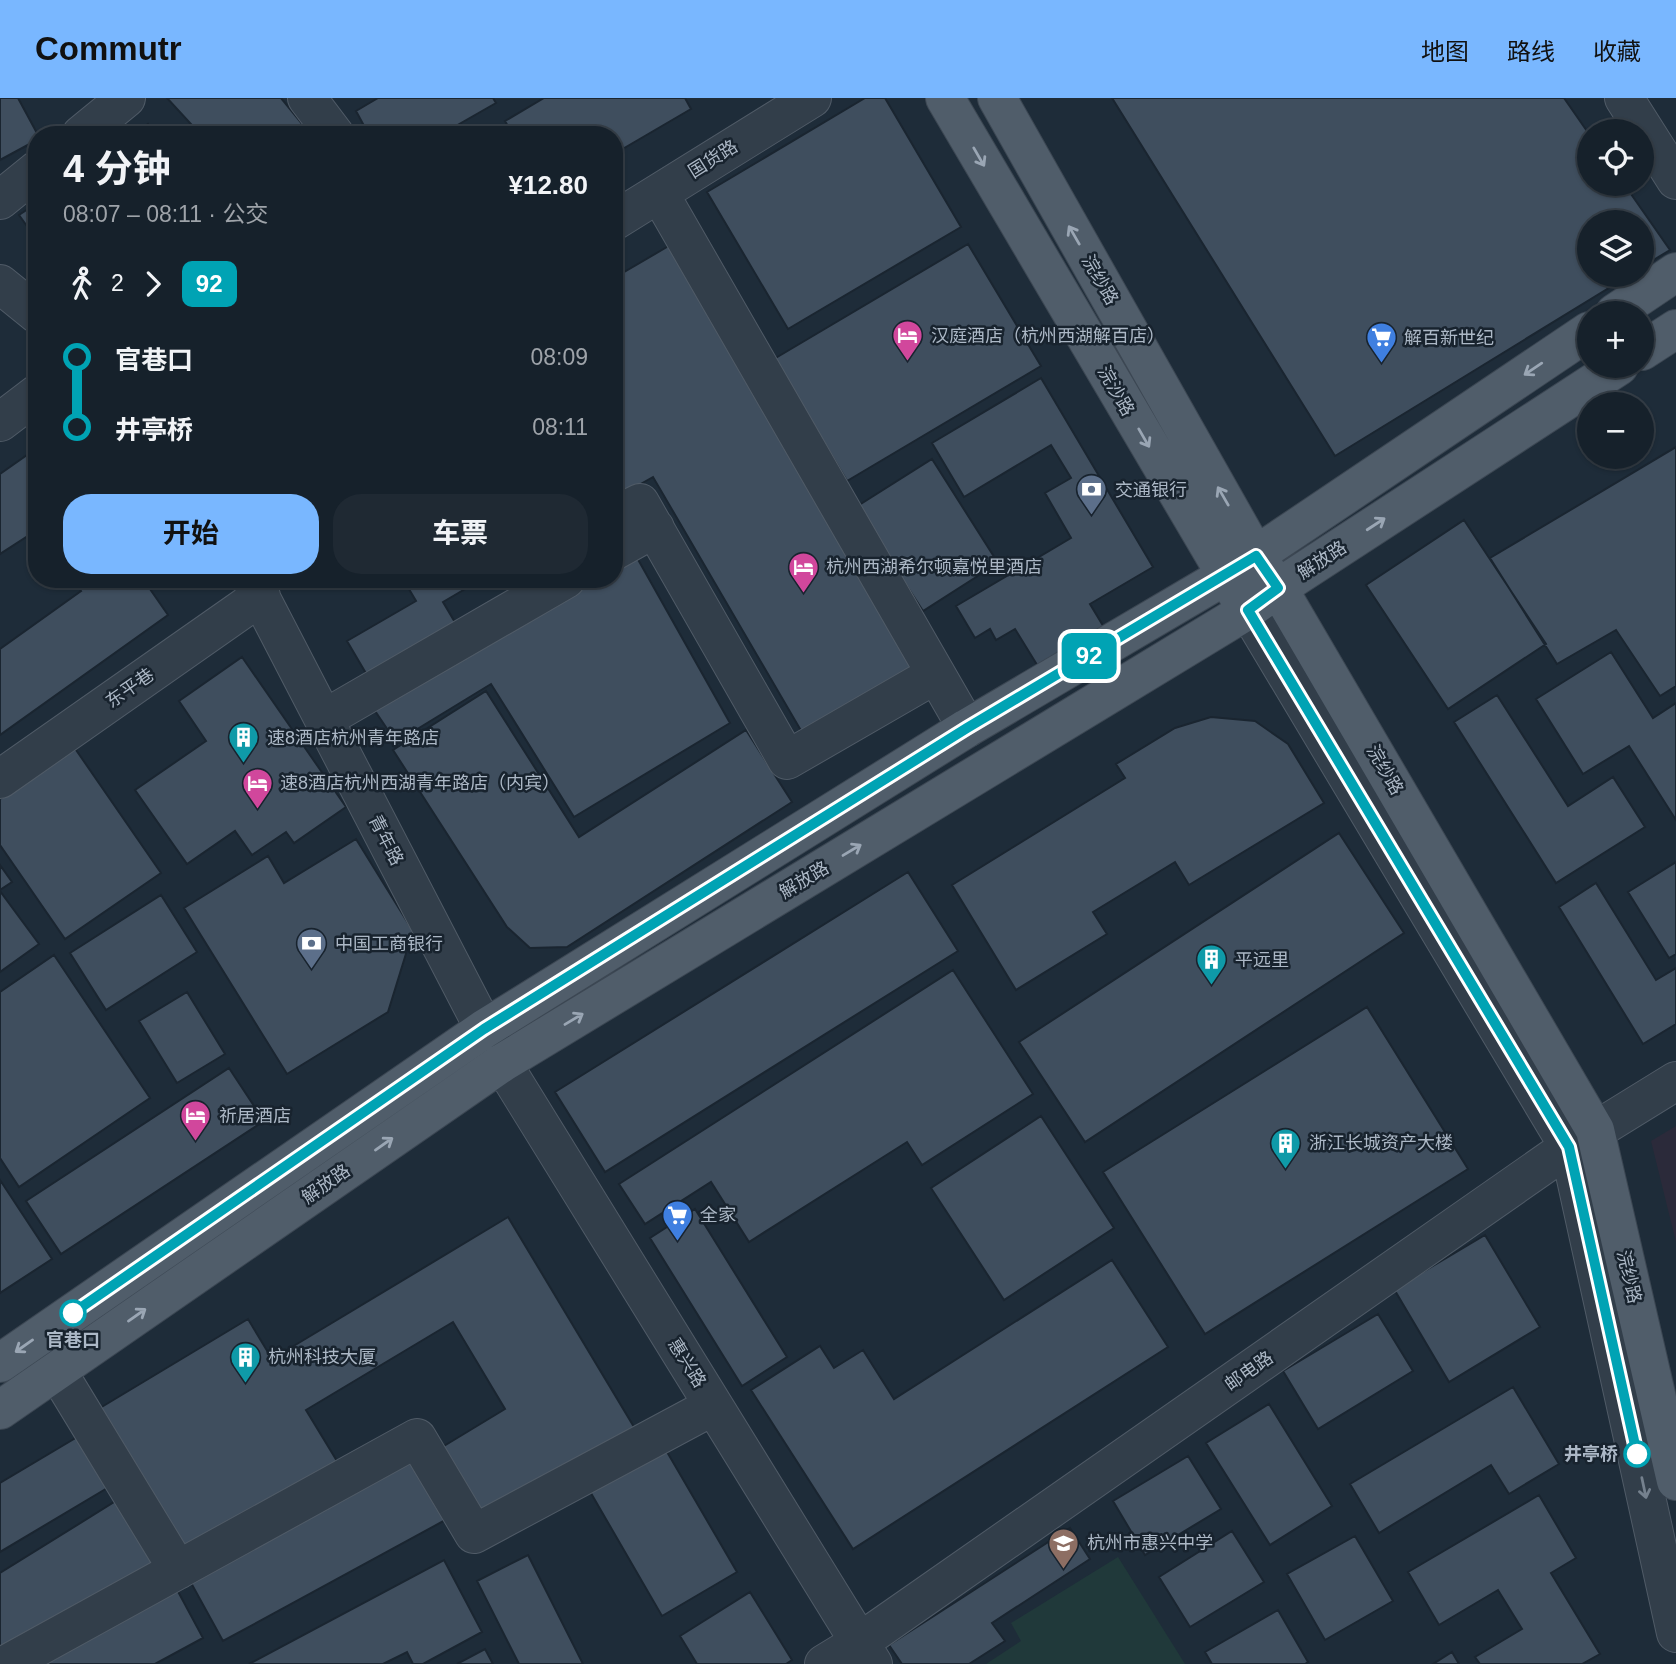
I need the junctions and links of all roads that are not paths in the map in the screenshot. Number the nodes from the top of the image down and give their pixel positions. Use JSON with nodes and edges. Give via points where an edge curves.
{"nodes":[{"id":1,"x":126,"y":98,"type":"edge"},
{"id":2,"x":307,"y":98,"type":"edge"},
{"id":3,"x":812,"y":98,"type":"edge"},
{"id":4,"x":945,"y":98,"type":"edge"},
{"id":5,"x":997,"y":98,"type":"edge"},
{"id":6,"x":1624,"y":98,"type":"edge"},
{"id":7,"x":92,"y":126,"type":"edge"},
{"id":8,"x":328,"y":126,"type":"edge"},
{"id":9,"x":28,"y":177,"type":"edge"},
{"id":10,"x":1676,"y":180,"type":"edge"},
{"id":11,"x":659,"y":193,"type":"junction"},
{"id":12,"x":0,"y":200,"type":"edge"},
{"id":13,"x":623,"y":215,"type":"edge"},
{"id":14,"x":1676,"y":272,"type":"edge"},
{"id":15,"x":0,"y":284,"type":"edge"},
{"id":16,"x":1633,"y":301,"type":"edge"},
{"id":17,"x":28,"y":307,"type":"edge"},
{"id":18,"x":1676,"y":329,"type":"edge"},
{"id":19,"x":1577,"y":339,"type":"edge"},
{"id":20,"x":1654,"y":343,"type":"edge"},
{"id":21,"x":1601,"y":378,"type":"edge"},
{"id":22,"x":28,"y":401,"type":"edge"},
{"id":23,"x":0,"y":422,"type":"edge"},
{"id":24,"x":623,"y":512,"type":"edge"},
{"id":25,"x":655,"y":528,"type":"junction"},
{"id":26,"x":623,"y":546,"type":"edge"},
{"id":27,"x":1256,"y":556,"type":"junction"},
{"id":28,"x":1225,"y":576,"type":"junction"},
{"id":29,"x":256,"y":588,"type":"edge"},
{"id":30,"x":550,"y":588,"type":"edge"},
{"id":31,"x":1278,"y":588,"type":"junction"},
{"id":32,"x":1248,"y":610,"type":"junction"},
{"id":33,"x":936,"y":674,"type":"junction"},
{"id":34,"x":324,"y":719,"type":"junction"},
{"id":35,"x":967,"y":728,"type":"junction"},
{"id":36,"x":0,"y":779,"type":"edge"},
{"id":37,"x":484,"y":1029,"type":"junction"},
{"id":38,"x":502,"y":1063,"type":"junction"},
{"id":39,"x":1676,"y":1081,"type":"edge"},
{"id":40,"x":1582,"y":1139,"type":"junction"},
{"id":41,"x":0,"y":1363,"type":"edge"},
{"id":42,"x":57,"y":1371,"type":"junction"},
{"id":43,"x":713,"y":1406,"type":"junction"},
{"id":44,"x":0,"y":1410,"type":"edge"},
{"id":45,"x":1672,"y":1439,"type":"edge"},
{"id":46,"x":1676,"y":1481,"type":"edge"},
{"id":47,"x":178,"y":1570,"type":"junction"},
{"id":48,"x":1676,"y":1633,"type":"edge"},
{"id":49,"x":867,"y":1653,"type":"edge"},
{"id":50,"x":7,"y":1664,"type":"edge"},
{"id":51,"x":824,"y":1664,"type":"edge"}],
"edges":[{"from":1,"to":7,"type":"street"},
{"from":2,"to":8,"type":"street"},
{"from":3,"to":11,"type":"street","name":"国货路"},
{"from":4,"to":28,"type":"main road","name":"浣沙路","one_way":true},
{"from":27,"to":5,"type":"main road","name":"浣纱路","one_way":true},
{"from":6,"to":10,"type":"street"},
{"from":9,"to":12,"type":"street"},
{"from":11,"to":13,"type":"street","name":"国货路"},
{"from":11,"to":33,"type":"street"},
{"from":14,"to":16,"type":"main road"},
{"from":15,"to":17,"type":"street"},
{"from":18,"to":20,"type":"main road"},
{"from":19,"to":27,"type":"main road","one_way":true},
{"from":31,"to":21,"type":"main road","name":"解放路","one_way":true},
{"from":22,"to":23,"type":"street"},
{"from":24,"to":25,"type":"street","via":[[640,503]]},
{"from":25,"to":26,"type":"street"},
{"from":25,"to":33,"type":"street","via":[[787,760]]},
{"from":27,"to":28,"type":"main road"},
{"from":27,"to":31,"type":"main road","name":"浣纱路"},
{"from":28,"to":32,"type":"main road","name":"浣沙路"},
{"from":28,"to":35,"type":"main road"},
{"from":29,"to":34,"type":"street","name":"青年路"},
{"from":29,"to":36,"type":"street","name":"东平巷"},
{"from":30,"to":34,"type":"street"},
{"from":31,"to":32,"type":"main road","name":"解放路"},
{"from":31,"to":40,"type":"main road","name":"浣纱路"},
{"from":38,"to":32,"type":"main road","name":"解放路","one_way":true},
{"from":32,"to":40,"type":"street"},
{"from":33,"to":35,"type":"street"},
{"from":34,"to":37,"type":"street","name":"青年路"},
{"from":35,"to":37,"type":"main road"},
{"from":37,"to":38,"type":"street","name":"青年路"},
{"from":37,"to":41,"type":"main road","one_way":true},
{"from":42,"to":38,"type":"main road","name":"解放路","one_way":true},
{"from":38,"to":43,"type":"street","name":"惠兴路"},
{"from":39,"to":40,"type":"street","name":"邮电路"},
{"from":40,"to":45,"type":"main road","name":"浣纱路"},
{"from":40,"to":48,"type":"street","one_way":true},
{"from":40,"to":49,"type":"street","name":"邮电路"},
{"from":42,"to":44,"type":"main road","name":"解放路"},
{"from":42,"to":47,"type":"street"},
{"from":43,"to":47,"type":"street","via":[[474,1534],[417,1438]]},
{"from":43,"to":49,"type":"street","name":"惠兴路"},
{"from":45,"to":46,"type":"main road","name":"浣纱路"},
{"from":47,"to":50,"type":"street"},
{"from":49,"to":51,"type":"street","name":"邮电路"}]}
